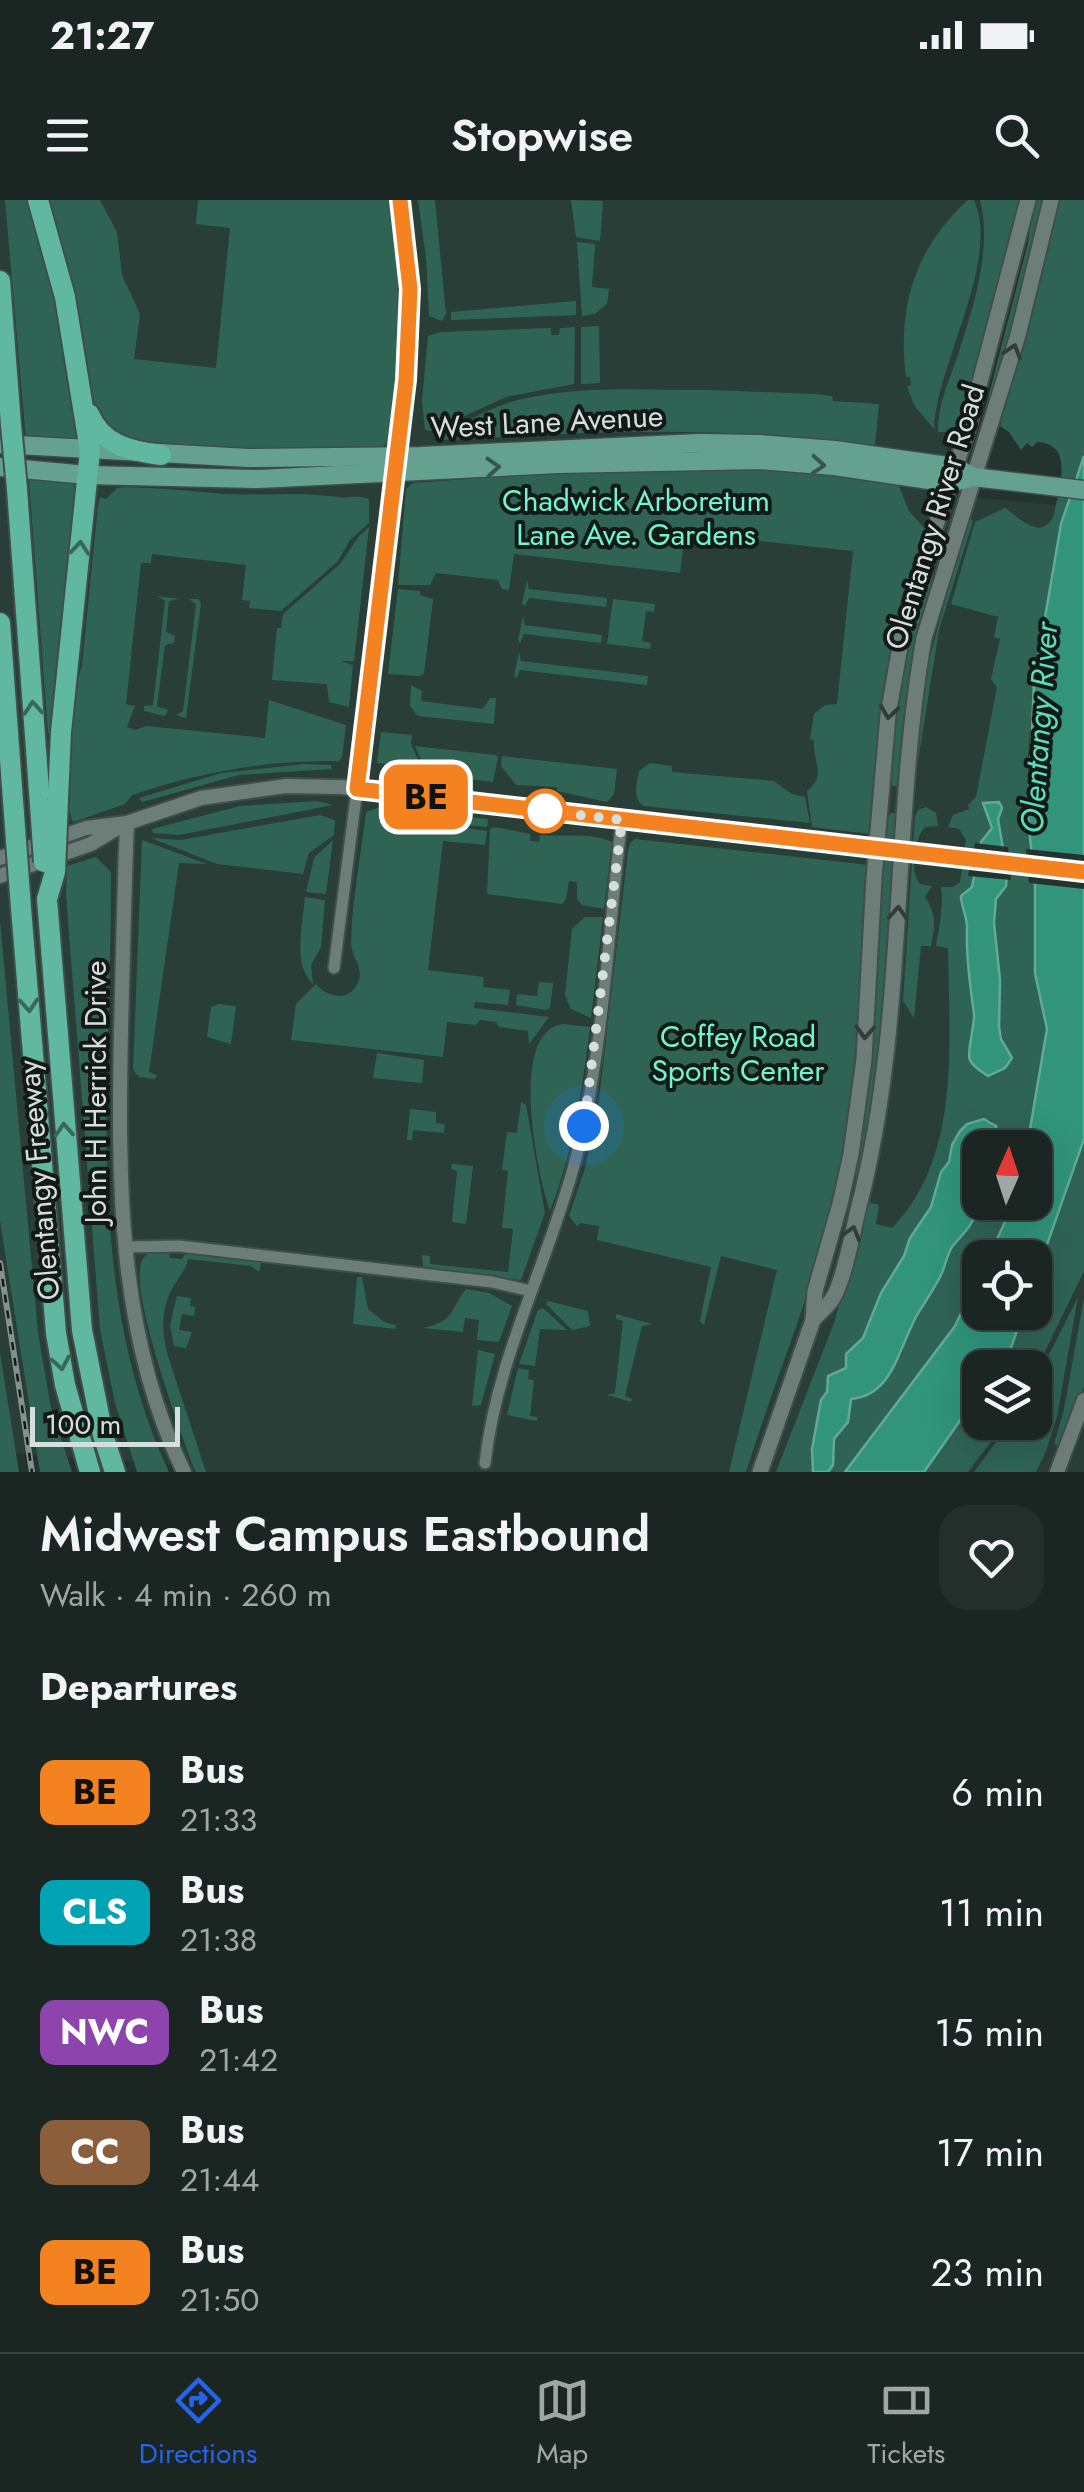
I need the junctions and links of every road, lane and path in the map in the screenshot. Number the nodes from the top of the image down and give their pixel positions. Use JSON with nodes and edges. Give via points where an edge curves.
{"nodes":[{"id":1,"x":38,"y":200,"type":"edge"},
{"id":2,"x":400,"y":200,"type":"edge"},
{"id":3,"x":1028,"y":200,"type":"edge"},
{"id":4,"x":1051,"y":200,"type":"edge"},
{"id":5,"x":0,"y":281,"type":"edge"},
{"id":6,"x":82,"y":394,"type":"junction"},
{"id":7,"x":0,"y":444,"type":"edge"},
{"id":8,"x":90,"y":451,"type":"junction"},
{"id":9,"x":161,"y":455,"type":"junction"},
{"id":10,"x":397,"y":465,"type":"junction"},
{"id":11,"x":0,"y":467,"type":"edge"},
{"id":12,"x":87,"y":475,"type":"junction"},
{"id":13,"x":952,"y":475,"type":"junction"},
{"id":14,"x":972,"y":478,"type":"junction"},
{"id":15,"x":1084,"y":490,"type":"edge"},
{"id":16,"x":0,"y":623,"type":"edge"},
{"id":17,"x":0,"y":774,"type":"edge"},
{"id":18,"x":357,"y":789,"type":"junction"},
{"id":19,"x":49,"y":802,"type":"junction"},
{"id":20,"x":14,"y":814,"type":"junction"},
{"id":21,"x":622,"y":820,"type":"junction"},
{"id":22,"x":126,"y":823,"type":"junction"},
{"id":23,"x":0,"y":858,"type":"edge"},
{"id":24,"x":1084,"y":872,"type":"edge"},
{"id":25,"x":0,"y":876,"type":"edge"},
{"id":26,"x":334,"y":968,"type":"dead end"},
{"id":27,"x":124,"y":1247,"type":"junction"},
{"id":28,"x":531,"y":1292,"type":"junction"},
{"id":29,"x":813,"y":1320,"type":"junction"},
{"id":30,"x":1084,"y":1400,"type":"edge"},
{"id":31,"x":485,"y":1463,"type":"dead end"},
{"id":32,"x":90,"y":1472,"type":"edge"},
{"id":33,"x":115,"y":1472,"type":"edge"},
{"id":34,"x":184,"y":1472,"type":"edge"},
{"id":35,"x":760,"y":1472,"type":"edge"},
{"id":36,"x":1057,"y":1472,"type":"edge"}],
"edges":[{"from":1,"to":6,"type":"highway"},
{"from":2,"to":10,"type":"street","via":[[410,328]]},
{"from":3,"to":13,"type":"main road","name":"Olentangy River Road"},
{"from":14,"to":4,"type":"main road","name":"Olentangy River Road","one_way":true,"via":[[1018,336]]},
{"from":19,"to":5,"type":"highway","one_way":true,"bridge":true},
{"from":6,"to":8,"type":"highway"},
{"from":6,"to":9,"type":"highway","via":[[94,425],[112,442]]},
{"from":7,"to":8,"type":"main road","name":"West Lane Avenue"},
{"from":8,"to":9,"type":"main road","name":"West Lane Avenue"},
{"from":8,"to":12,"type":"highway"},
{"from":9,"to":10,"type":"main road","name":"West Lane Avenue"},
{"from":10,"to":12,"type":"main road","name":"West Lane Avenue","via":[[259,479]]},
{"from":10,"to":13,"type":"main road","name":"West Lane Avenue","via":[[679,443],[758,444],[836,450]]},
{"from":10,"to":18,"type":"street"},
{"from":11,"to":12,"type":"main road","name":"West Lane Avenue"},
{"from":19,"to":12,"type":"highway","one_way":true},
{"from":13,"to":14,"type":"main road","name":"West Lane Avenue"},
{"from":13,"to":29,"type":"main road","name":"Olentangy River Road","one_way":true,"via":[[905,618],[893,680],[859,1106]]},
{"from":14,"to":15,"type":"main road","name":"West Lane Avenue"},
{"from":29,"to":14,"type":"main road","name":"Olentangy River Road","one_way":true,"via":[[834,1296],[875,1148],[894,1000],[916,684]]},
{"from":16,"to":20,"type":"highway","name":"Olentangy Freeway"},
{"from":17,"to":20,"type":"highway"},
{"from":18,"to":21,"type":"street"},
{"from":18,"to":22,"type":"street","via":[[244,789]]},
{"from":18,"to":26,"type":"street"},
{"from":33,"to":19,"type":"highway","name":"Olentangy Freeway","one_way":true,"bridge":true,"via":[[82,1330],[47,899],[55,872]]},
{"from":20,"to":32,"type":"highway","name":"Olentangy Freeway","one_way":true,"bridge":true,"via":[[56,1333]]},
{"from":21,"to":24,"type":"street","bridge":true},
{"from":21,"to":28,"type":"street","via":[[584,1126]]},
{"from":22,"to":23,"type":"street","via":[[86,828]]},
{"from":22,"to":25,"type":"street","via":[[91,844]]},
{"from":22,"to":27,"type":"street","name":"John H Herrick Drive","via":[[118,1139]]},
{"from":27,"to":28,"type":"street","via":[[179,1246]]},
{"from":27,"to":34,"type":"street","name":"John H Herrick Drive","via":[[141,1342]]},
{"from":28,"to":31,"type":"street","via":[[498,1385]]},
{"from":29,"to":35,"type":"main road","name":"Olentangy River Road"},
{"from":30,"to":36,"type":"street"}]}
